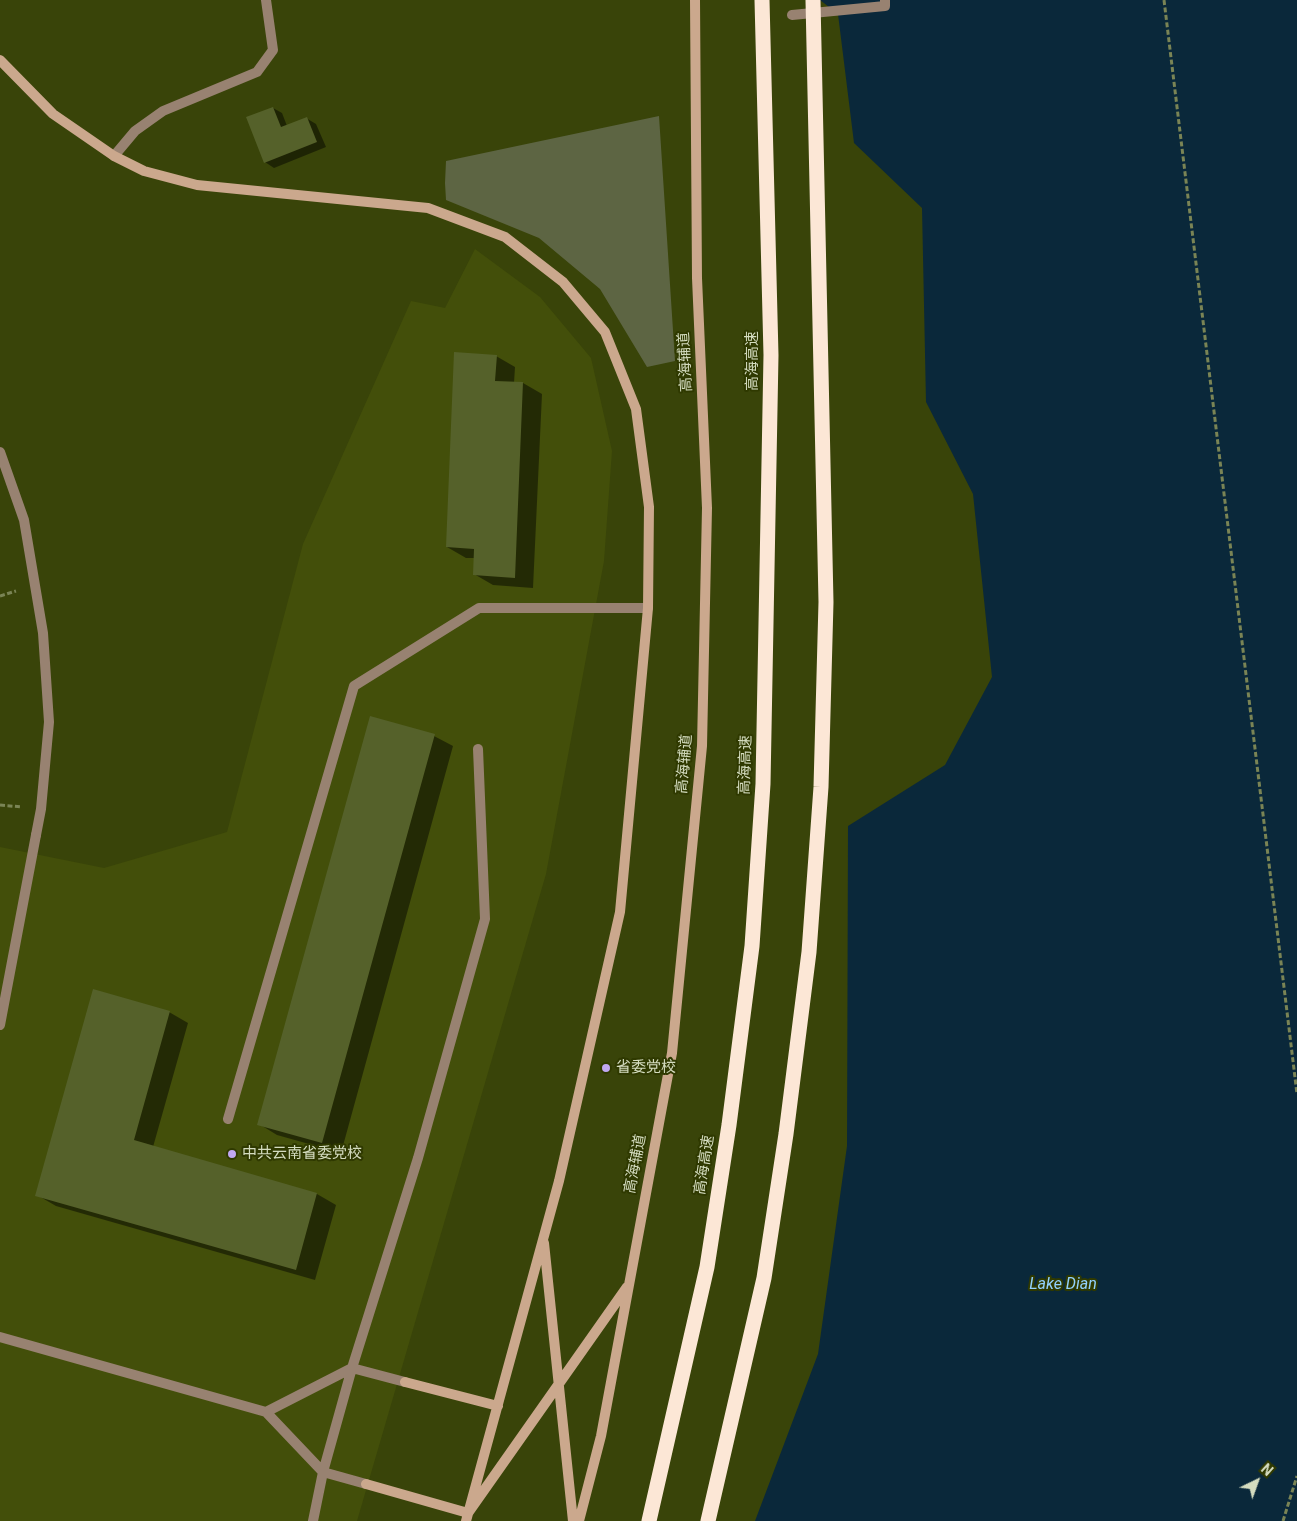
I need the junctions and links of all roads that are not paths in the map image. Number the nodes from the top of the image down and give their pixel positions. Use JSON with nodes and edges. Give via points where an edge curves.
{"nodes":[{"id":1,"x":266,"y":0,"type":"edge"},
{"id":2,"x":695,"y":0,"type":"edge"},
{"id":3,"x":762,"y":0,"type":"edge"},
{"id":4,"x":813,"y":0,"type":"edge"},
{"id":5,"x":885,"y":0,"type":"edge"},
{"id":6,"x":792,"y":14,"type":"dead end"},
{"id":7,"x":0,"y":60,"type":"edge"},
{"id":8,"x":114,"y":156,"type":"junction"},
{"id":9,"x":0,"y":452,"type":"edge"},
{"id":10,"x":648,"y":608,"type":"junction"},
{"id":11,"x":478,"y":749,"type":"dead end"},
{"id":12,"x":0,"y":1025,"type":"edge"},
{"id":13,"x":228,"y":1119,"type":"dead end"},
{"id":14,"x":544,"y":1237,"type":"junction"},
{"id":15,"x":629,"y":1284,"type":"junction"},
{"id":16,"x":0,"y":1337,"type":"edge"},
{"id":17,"x":352,"y":1368,"type":"junction"},
{"id":18,"x":405,"y":1382,"type":"joint"},
{"id":19,"x":559,"y":1384,"type":"junction"},
{"id":20,"x":498,"y":1406,"type":"junction"},
{"id":21,"x":266,"y":1412,"type":"junction"},
{"id":22,"x":324,"y":1472,"type":"junction"},
{"id":23,"x":366,"y":1484,"type":"joint"},
{"id":24,"x":467,"y":1517,"type":"edge"},
{"id":25,"x":313,"y":1521,"type":"edge"},
{"id":26,"x":573,"y":1521,"type":"edge"},
{"id":27,"x":579,"y":1521,"type":"edge"},
{"id":28,"x":649,"y":1521,"type":"edge"},
{"id":29,"x":708,"y":1521,"type":"edge"}],
"edges":[{"from":1,"to":8,"type":"street","via":[[272,50],[257,72],[163,111],[135,131]]},
{"from":2,"to":15,"type":"main road","name":"高海辅道","via":[[697,278],[707,508],[702,746],[672,1053]]},
{"from":3,"to":28,"type":"highway","name":"高海高速","via":[[771,356],[763,784],[752,946],[707,1267]]},
{"from":4,"to":29,"type":"highway","via":[[826,602],[821,787],[809,952],[784,1153],[764,1278]]},
{"from":5,"to":6,"type":"street","via":[[885,6]]},
{"from":7,"to":8,"type":"main road","via":[[53,114]]},
{"from":8,"to":10,"type":"main road","via":[[144,171],[197,185],[428,208],[505,238],[563,282],[605,332],[636,410],[649,507]]},
{"from":9,"to":12,"type":"street","via":[[24,520],[43,633],[49,722],[41,809]]},
{"from":10,"to":13,"type":"street","via":[[479,608],[354,686]]},
{"from":10,"to":14,"type":"main road","via":[[620,912]]},
{"from":11,"to":17,"type":"street","via":[[485,919],[418,1158]]},
{"from":14,"to":19,"type":"main road"},
{"from":14,"to":20,"type":"main road"},
{"from":15,"to":19,"type":"main road"},
{"from":15,"to":27,"type":"main road","name":"高海辅道","via":[[600,1436]]},
{"from":16,"to":21,"type":"street"},
{"from":17,"to":18,"type":"street"},
{"from":17,"to":21,"type":"street"},
{"from":17,"to":22,"type":"street"},
{"from":18,"to":20,"type":"main road"},
{"from":19,"to":24,"type":"main road"},
{"from":19,"to":26,"type":"main road"},
{"from":20,"to":24,"type":"main road"},
{"from":21,"to":22,"type":"street"},
{"from":22,"to":23,"type":"street"},
{"from":22,"to":25,"type":"street"},
{"from":23,"to":24,"type":"main road"}]}
